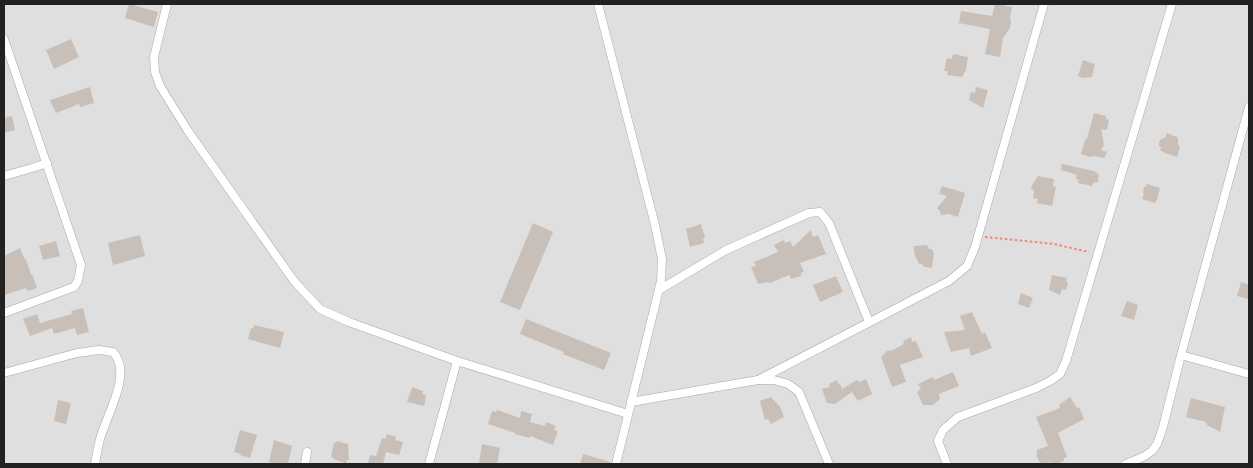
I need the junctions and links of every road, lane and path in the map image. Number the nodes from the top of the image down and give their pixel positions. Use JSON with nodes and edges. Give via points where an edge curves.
{"nodes":[{"id":1,"x":167,"y":4,"type":"edge"},
{"id":2,"x":598,"y":4,"type":"edge"},
{"id":3,"x":1044,"y":4,"type":"edge"},
{"id":4,"x":1172,"y":4,"type":"edge"},
{"id":5,"x":4,"y":39,"type":"edge"},
{"id":6,"x":1249,"y":108,"type":"edge"},
{"id":7,"x":46,"y":163,"type":"junction"},
{"id":8,"x":4,"y":176,"type":"edge"},
{"id":9,"x":978,"y":237,"type":"junction"},
{"id":10,"x":1098,"y":254,"type":"junction"},
{"id":11,"x":659,"y":290,"type":"junction"},
{"id":12,"x":4,"y":313,"type":"edge"},
{"id":13,"x":868,"y":322,"type":"junction"},
{"id":14,"x":1181,"y":355,"type":"junction"},
{"id":15,"x":457,"y":361,"type":"junction"},
{"id":16,"x":4,"y":374,"type":"edge"},
{"id":17,"x":1249,"y":374,"type":"edge"},
{"id":18,"x":758,"y":380,"type":"junction"},
{"id":19,"x":631,"y":402,"type":"junction"},
{"id":20,"x":628,"y":414,"type":"junction"},
{"id":21,"x":308,"y":452,"type":"dead end"},
{"id":22,"x":95,"y":464,"type":"edge"},
{"id":23,"x":305,"y":464,"type":"edge"},
{"id":24,"x":429,"y":464,"type":"edge"},
{"id":25,"x":616,"y":464,"type":"edge"},
{"id":26,"x":829,"y":464,"type":"edge"},
{"id":27,"x":947,"y":464,"type":"edge"},
{"id":28,"x":1126,"y":464,"type":"edge"}],
"edges":[{"from":1,"to":15,"type":"street","via":[[154,57],[160,86],[294,281],[320,309]]},
{"from":2,"to":11,"type":"street","via":[[656,225],[662,259]]},
{"from":3,"to":9,"type":"street"},
{"from":4,"to":10,"type":"street"},
{"from":5,"to":7,"type":"street"},
{"from":6,"to":14,"type":"street"},
{"from":7,"to":8,"type":"street"},
{"from":7,"to":12,"type":"street","via":[[81,265],[80,275],[74,286]]},
{"from":9,"to":10,"type":"path","via":[[1054,244]]},
{"from":9,"to":13,"type":"street","via":[[967,266],[950,280]]},
{"from":10,"to":27,"type":"street","via":[[1060,374],[1036,388],[958,417],[943,430],[938,442]]},
{"from":11,"to":13,"type":"street","via":[[726,250],[820,212],[829,223]]},
{"from":11,"to":19,"type":"street"},
{"from":13,"to":18,"type":"street"},
{"from":14,"to":17,"type":"street"},
{"from":14,"to":28,"type":"street","via":[[1157,444],[1152,451]]},
{"from":15,"to":20,"type":"street"},
{"from":15,"to":24,"type":"street"},
{"from":16,"to":22,"type":"street","via":[[77,353],[113,352],[119,360],[121,381],[101,436]]},
{"from":18,"to":19,"type":"street"},
{"from":18,"to":26,"type":"street","via":[[788,384],[799,392]]},
{"from":19,"to":20,"type":"street"},
{"from":20,"to":25,"type":"street"},
{"from":21,"to":23,"type":"street"}]}
